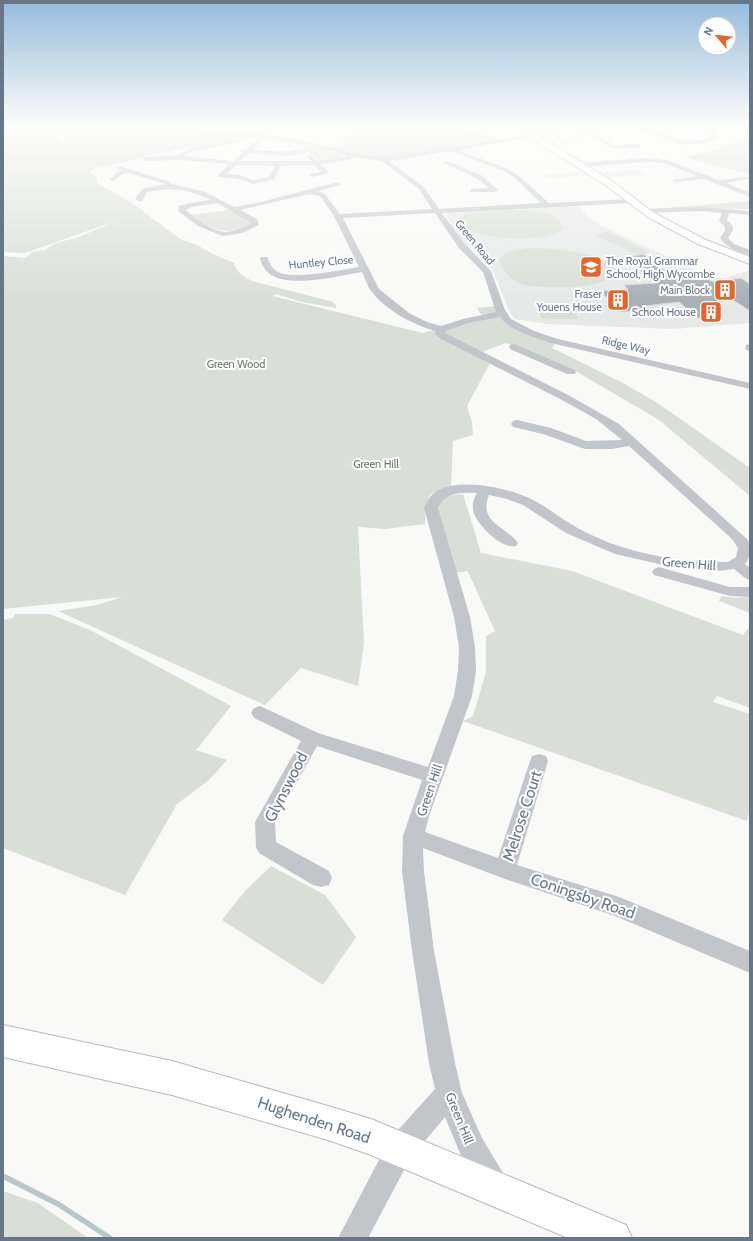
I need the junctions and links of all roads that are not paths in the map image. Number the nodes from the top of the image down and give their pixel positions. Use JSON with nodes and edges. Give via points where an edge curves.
{"nodes":[{"id":1,"x":168,"y":183,"type":"edge"},
{"id":2,"x":415,"y":183,"type":"edge"},
{"id":3,"x":489,"y":183,"type":"edge"},
{"id":4,"x":523,"y":183,"type":"edge"},
{"id":5,"x":608,"y":183,"type":"edge"},
{"id":6,"x":719,"y":183,"type":"edge"},
{"id":7,"x":338,"y":184,"type":"dead end"},
{"id":8,"x":168,"y":186,"type":"junction"},
{"id":9,"x":472,"y":191,"type":"dead end"},
{"id":10,"x":311,"y":192,"type":"junction"},
{"id":11,"x":750,"y":195,"type":"edge"},
{"id":12,"x":137,"y":197,"type":"dead end"},
{"id":13,"x":631,"y":200,"type":"junction"},
{"id":14,"x":219,"y":201,"type":"junction"},
{"id":15,"x":547,"y":205,"type":"junction"},
{"id":16,"x":233,"y":209,"type":"junction"},
{"id":17,"x":437,"y":211,"type":"junction"},
{"id":18,"x":644,"y":211,"type":"junction"},
{"id":19,"x":726,"y":211,"type":"junction"},
{"id":20,"x":750,"y":213,"type":"edge"},
{"id":21,"x":338,"y":216,"type":"junction"},
{"id":22,"x":224,"y":234,"type":"junction"},
{"id":23,"x":237,"y":241,"type":"dead end"},
{"id":24,"x":750,"y":253,"type":"edge"},
{"id":25,"x":264,"y":259,"type":"dead end"},
{"id":26,"x":750,"y":261,"type":"edge"},
{"id":27,"x":364,"y":269,"type":"junction"},
{"id":28,"x":502,"y":314,"type":"junction"},
{"id":29,"x":442,"y":330,"type":"junction"},
{"id":30,"x":514,"y":347,"type":"dead end"},
{"id":31,"x":526,"y":352,"type":"junction"},
{"id":32,"x":496,"y":364,"type":"junction"},
{"id":33,"x":571,"y":372,"type":"dead end"},
{"id":34,"x":750,"y":386,"type":"edge"},
{"id":35,"x":517,"y":424,"type":"dead end"},
{"id":36,"x":631,"y":442,"type":"junction"},
{"id":37,"x":485,"y":490,"type":"junction"},
{"id":38,"x":511,"y":543,"type":"dead end"},
{"id":39,"x":736,"y":564,"type":"junction"},
{"id":40,"x":659,"y":572,"type":"dead end"},
{"id":41,"x":750,"y":575,"type":"edge"},
{"id":42,"x":750,"y":592,"type":"edge"},
{"id":43,"x":260,"y":713,"type":"dead end"},
{"id":44,"x":312,"y":738,"type":"junction"},
{"id":45,"x":539,"y":761,"type":"dead end"},
{"id":46,"x":433,"y":776,"type":"junction"},
{"id":47,"x":414,"y":836,"type":"junction"},
{"id":48,"x":505,"y":870,"type":"junction"},
{"id":49,"x":321,"y":878,"type":"dead end"},
{"id":50,"x":750,"y":962,"type":"edge"},
{"id":51,"x":3,"y":1041,"type":"edge"},
{"id":52,"x":449,"y":1093,"type":"junction"},
{"id":53,"x":400,"y":1149,"type":"junction"},
{"id":54,"x":495,"y":1188,"type":"junction"},
{"id":55,"x":352,"y":1238,"type":"edge"},
{"id":56,"x":613,"y":1238,"type":"edge"}],
"edges":[{"from":1,"to":8,"type":"street"},
{"from":2,"to":17,"type":"street","name":"Green Road","via":[[422,188]]},
{"from":3,"to":9,"type":"street","via":[[495,190]]},
{"from":4,"to":15,"type":"street"},
{"from":5,"to":13,"type":"main road"},
{"from":6,"to":11,"type":"street"},
{"from":7,"to":10,"type":"street"},
{"from":8,"to":12,"type":"street","via":[[144,190]]},
{"from":8,"to":14,"type":"street","via":[[187,188]]},
{"from":10,"to":16,"type":"street"},
{"from":10,"to":21,"type":"street","via":[[322,194]]},
{"from":13,"to":15,"type":"street"},
{"from":13,"to":18,"type":"main road"},
{"from":14,"to":16,"type":"street"},
{"from":14,"to":22,"type":"street","via":[[190,205],[182,208],[182,211],[201,225]]},
{"from":15,"to":17,"type":"street"},
{"from":16,"to":22,"type":"street","via":[[254,221],[255,225]]},
{"from":17,"to":21,"type":"street"},
{"from":17,"to":28,"type":"street","name":"Green Road","via":[[462,246],[487,271]]},
{"from":18,"to":19,"type":"street"},
{"from":18,"to":26,"type":"main road","via":[[677,230]]},
{"from":19,"to":20,"type":"street"},
{"from":19,"to":24,"type":"street","via":[[723,221],[729,226],[729,230],[725,240]]},
{"from":21,"to":27,"type":"street"},
{"from":22,"to":23,"type":"street"},
{"from":25,"to":27,"type":"street","name":"Huntley Close","via":[[275,274],[285,277]]},
{"from":27,"to":29,"type":"street","via":[[382,297],[418,323]]},
{"from":28,"to":29,"type":"street","via":[[466,321]]},
{"from":28,"to":34,"type":"street","name":"Ridge Way","via":[[522,329],[555,341]]},
{"from":29,"to":32,"type":"street","via":[[440,334],[444,338]]},
{"from":30,"to":31,"type":"street"},
{"from":31,"to":32,"type":"street"},
{"from":31,"to":33,"type":"street"},
{"from":32,"to":36,"type":"street","via":[[589,410],[615,427]]},
{"from":35,"to":36,"type":"street","via":[[584,444],[612,445]]},
{"from":36,"to":39,"type":"street","via":[[740,539],[745,549],[742,559]]},
{"from":37,"to":38,"type":"street","via":[[480,503],[486,523]]},
{"from":37,"to":39,"type":"street","name":"Green Hill","via":[[523,501],[580,535],[620,551],[693,566],[716,567]]},
{"from":37,"to":46,"type":"street","name":"Green Hill","via":[[466,488],[448,491],[435,497],[431,508],[462,617],[467,647],[463,696]]},
{"from":39,"to":41,"type":"street"},
{"from":40,"to":42,"type":"street","via":[[701,582],[724,591]]},
{"from":43,"to":44,"type":"street","name":"Glynswood"},
{"from":44,"to":46,"type":"street","name":"Glynswood"},
{"from":44,"to":49,"type":"street","name":"Glynswood","via":[[265,822],[266,847]]},
{"from":45,"to":48,"type":"street","name":"Melrose Court"},
{"from":46,"to":47,"type":"street","name":"Green Hill"},
{"from":47,"to":48,"type":"street","name":"Coningsby Road"},
{"from":47,"to":52,"type":"street","name":"Green Hill","via":[[411,855],[423,951]]},
{"from":48,"to":50,"type":"street","name":"Coningsby Road","via":[[619,907]]},
{"from":51,"to":53,"type":"main road","name":"Hughenden Road","via":[[172,1078],[328,1123]]},
{"from":52,"to":53,"type":"street"},
{"from":52,"to":54,"type":"street","name":"Green Hill","via":[[472,1148]]},
{"from":53,"to":54,"type":"main road","name":"Hughenden Road"},
{"from":53,"to":55,"type":"street"},
{"from":54,"to":56,"type":"main road","name":"Hughenden Road"}]}
